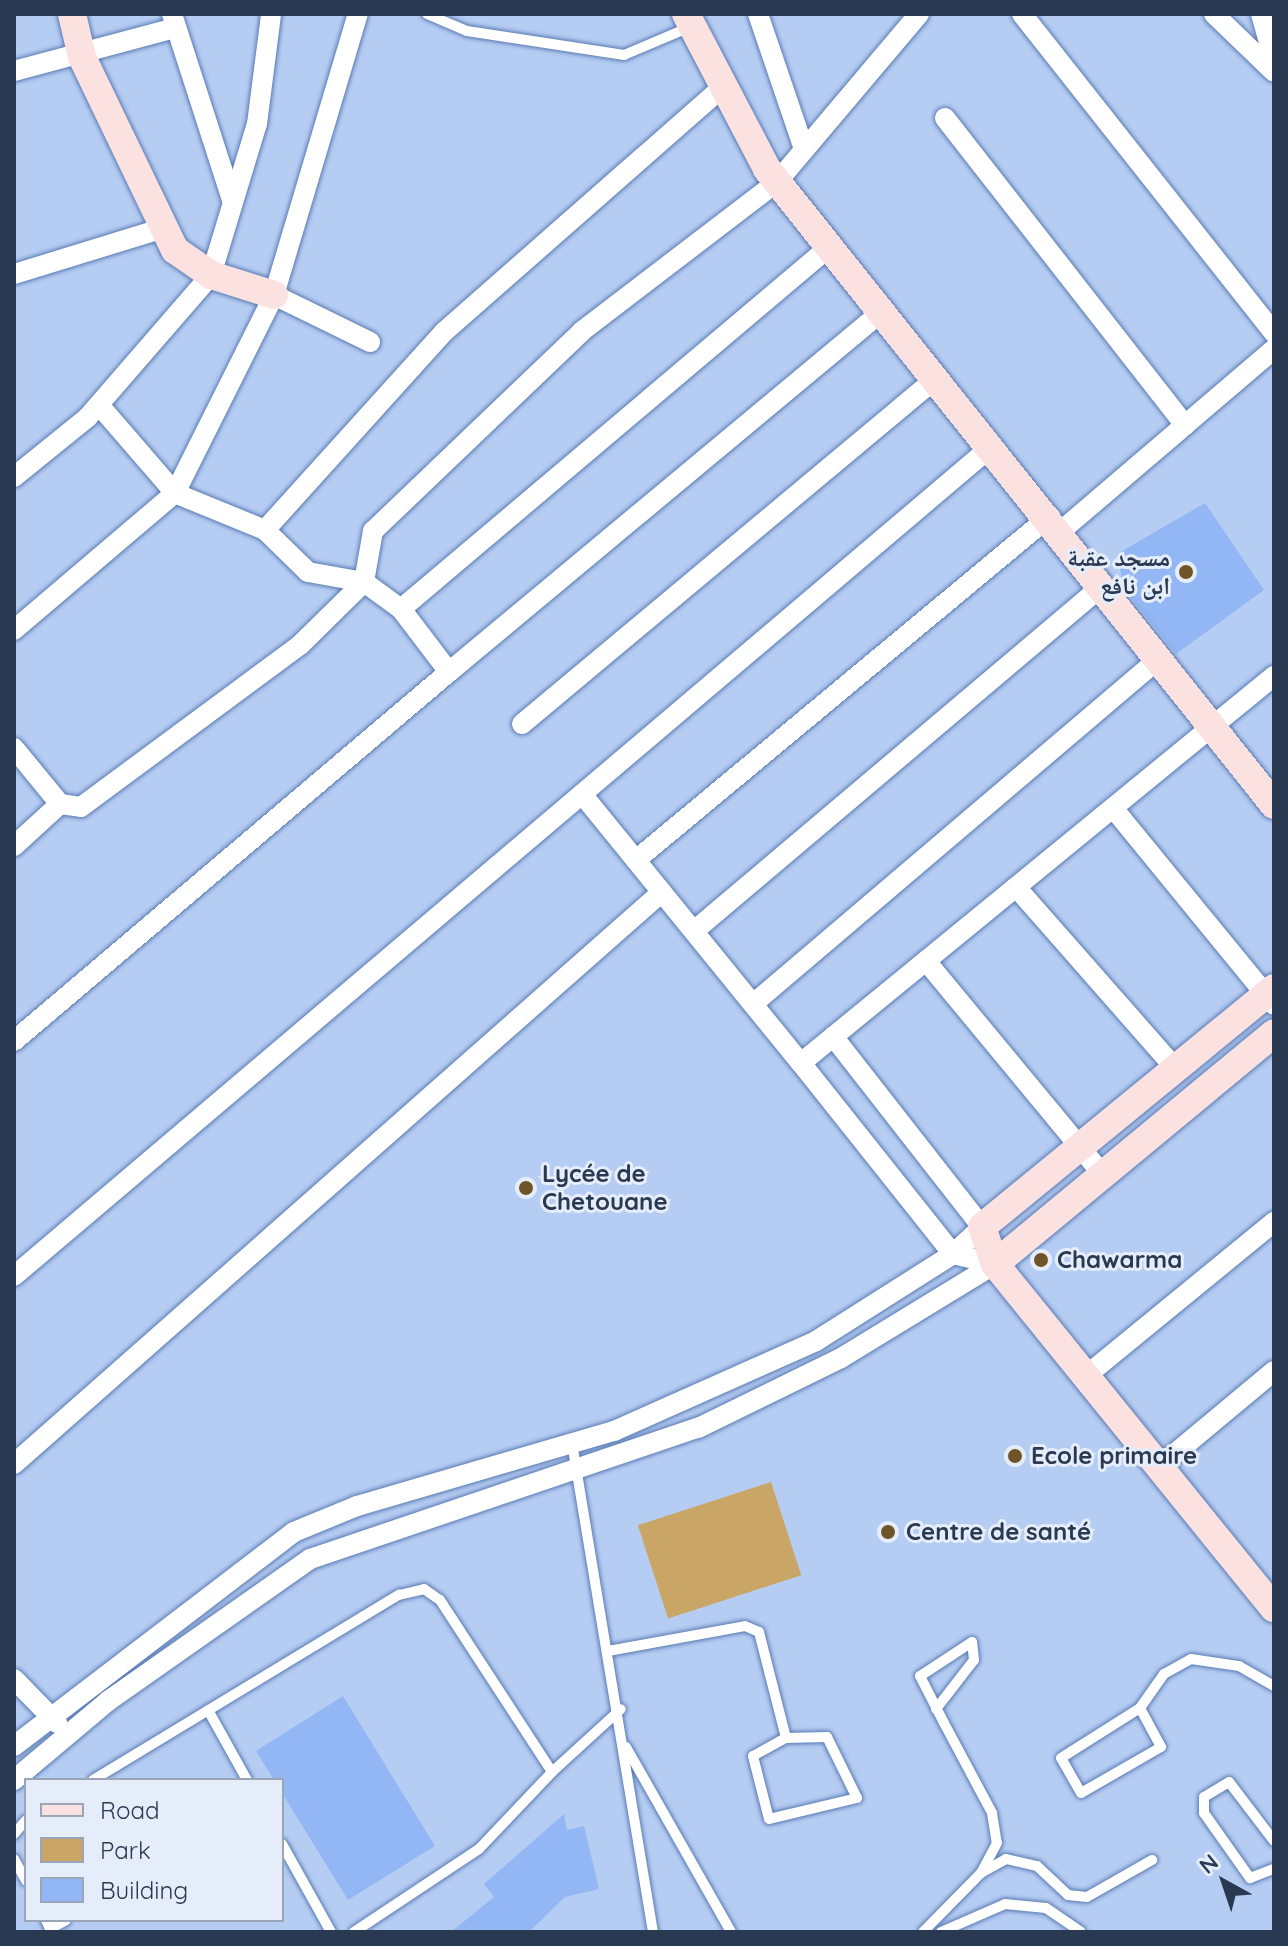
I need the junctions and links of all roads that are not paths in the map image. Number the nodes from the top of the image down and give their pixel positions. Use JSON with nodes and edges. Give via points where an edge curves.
{"nodes":[{"id":1,"x":72,"y":14,"type":"edge"},
{"id":2,"x":271,"y":14,"type":"edge"},
{"id":3,"x":358,"y":14,"type":"edge"},
{"id":4,"x":427,"y":14,"type":"edge"},
{"id":5,"x":758,"y":14,"type":"edge"},
{"id":6,"x":919,"y":14,"type":"edge"},
{"id":7,"x":1022,"y":14,"type":"edge"},
{"id":8,"x":1214,"y":14,"type":"edge"},
{"id":9,"x":1261,"y":14,"type":"edge"},
{"id":10,"x":689,"y":20,"type":"edge"},
{"id":11,"x":173,"y":21,"type":"edge"},
{"id":12,"x":82,"y":57,"type":"junction"},
{"id":13,"x":1274,"y":60,"type":"edge"},
{"id":14,"x":14,"y":71,"type":"edge"},
{"id":15,"x":723,"y":87,"type":"junction"},
{"id":16,"x":945,"y":118,"type":"dead end"},
{"id":17,"x":804,"y":149,"type":"junction"},
{"id":18,"x":777,"y":182,"type":"junction"},
{"id":19,"x":232,"y":200,"type":"junction"},
{"id":20,"x":160,"y":229,"type":"junction"},
{"id":21,"x":828,"y":248,"type":"junction"},
{"id":22,"x":15,"y":272,"type":"edge"},
{"id":23,"x":211,"y":275,"type":"junction"},
{"id":24,"x":274,"y":295,"type":"junction"},
{"id":25,"x":879,"y":314,"type":"junction"},
{"id":26,"x":1274,"y":333,"type":"edge"},
{"id":27,"x":370,"y":342,"type":"dead end"},
{"id":28,"x":1274,"y":349,"type":"edge"},
{"id":29,"x":934,"y":380,"type":"junction"},
{"id":30,"x":99,"y":405,"type":"junction"},
{"id":31,"x":1185,"y":425,"type":"junction"},
{"id":32,"x":991,"y":447,"type":"junction"},
{"id":33,"x":14,"y":477,"type":"edge"},
{"id":34,"x":175,"y":493,"type":"junction"},
{"id":35,"x":1056,"y":524,"type":"junction"},
{"id":36,"x":265,"y":530,"type":"junction"},
{"id":37,"x":364,"y":582,"type":"junction"},
{"id":38,"x":1101,"y":587,"type":"junction"},
{"id":39,"x":401,"y":609,"type":"junction"},
{"id":40,"x":14,"y":630,"type":"edge"},
{"id":41,"x":1155,"y":662,"type":"junction"},
{"id":42,"x":449,"y":672,"type":"junction"},
{"id":43,"x":1274,"y":676,"type":"edge"},
{"id":44,"x":522,"y":724,"type":"dead end"},
{"id":45,"x":1211,"y":724,"type":"junction"},
{"id":46,"x":14,"y":748,"type":"edge"},
{"id":47,"x":582,"y":794,"type":"junction"},
{"id":48,"x":60,"y":804,"type":"junction"},
{"id":49,"x":1274,"y":805,"type":"edge"},
{"id":50,"x":1113,"y":808,"type":"junction"},
{"id":51,"x":14,"y":846,"type":"edge"},
{"id":52,"x":636,"y":860,"type":"junction"},
{"id":53,"x":1016,"y":887,"type":"junction"},
{"id":54,"x":662,"y":892,"type":"junction"},
{"id":55,"x":694,"y":931,"type":"junction"},
{"id":56,"x":926,"y":961,"type":"junction"},
{"id":57,"x":1271,"y":996,"type":"edge"},
{"id":58,"x":753,"y":1004,"type":"junction"},
{"id":59,"x":1274,"y":1033,"type":"edge"},
{"id":60,"x":833,"y":1036,"type":"junction"},
{"id":61,"x":14,"y":1041,"type":"edge"},
{"id":62,"x":801,"y":1063,"type":"junction"},
{"id":63,"x":1176,"y":1069,"type":"junction"},
{"id":64,"x":1078,"y":1148,"type":"junction"},
{"id":65,"x":1103,"y":1175,"type":"junction"},
{"id":66,"x":1274,"y":1222,"type":"edge"},
{"id":67,"x":982,"y":1227,"type":"junction"},
{"id":68,"x":953,"y":1254,"type":"junction"},
{"id":69,"x":995,"y":1264,"type":"junction"},
{"id":70,"x":14,"y":1276,"type":"edge"},
{"id":71,"x":756,"y":1370,"type":"junction"},
{"id":72,"x":1087,"y":1375,"type":"junction"},
{"id":73,"x":1271,"y":1379,"type":"edge"},
{"id":74,"x":770,"y":1396,"type":"junction"},
{"id":75,"x":572,"y":1443,"type":"junction"},
{"id":76,"x":14,"y":1464,"type":"edge"},
{"id":77,"x":1160,"y":1466,"type":"junction"},
{"id":78,"x":576,"y":1473,"type":"junction"},
{"id":79,"x":294,"y":1532,"type":"junction"},
{"id":80,"x":310,"y":1559,"type":"junction"},
{"id":81,"x":1274,"y":1608,"type":"edge"},
{"id":82,"x":608,"y":1651,"type":"junction"},
{"id":83,"x":14,"y":1679,"type":"edge"},
{"id":84,"x":1274,"y":1686,"type":"edge"},
{"id":85,"x":1140,"y":1708,"type":"junction"},
{"id":86,"x":621,"y":1709,"type":"junction"},
{"id":87,"x":936,"y":1709,"type":"junction"},
{"id":88,"x":208,"y":1710,"type":"junction"},
{"id":89,"x":50,"y":1713,"type":"junction"},
{"id":90,"x":67,"y":1736,"type":"junction"},
{"id":91,"x":786,"y":1738,"type":"junction"},
{"id":92,"x":14,"y":1746,"type":"edge"},
{"id":93,"x":625,"y":1747,"type":"junction"},
{"id":94,"x":552,"y":1772,"type":"junction"},
{"id":95,"x":96,"y":1778,"type":"edge"},
{"id":96,"x":246,"y":1778,"type":"edge"},
{"id":97,"x":14,"y":1780,"type":"edge"},
{"id":98,"x":1274,"y":1841,"type":"edge"},
{"id":99,"x":284,"y":1848,"type":"edge"},
{"id":100,"x":14,"y":1859,"type":"edge"},
{"id":101,"x":1152,"y":1860,"type":"dead end"},
{"id":102,"x":1274,"y":1869,"type":"edge"},
{"id":103,"x":981,"y":1873,"type":"junction"},
{"id":104,"x":24,"y":1877,"type":"edge"},
{"id":105,"x":47,"y":1922,"type":"edge"},
{"id":106,"x":62,"y":1922,"type":"edge"},
{"id":107,"x":331,"y":1932,"type":"edge"},
{"id":108,"x":354,"y":1932,"type":"edge"},
{"id":109,"x":653,"y":1932,"type":"edge"},
{"id":110,"x":731,"y":1932,"type":"edge"},
{"id":111,"x":923,"y":1932,"type":"edge"},
{"id":112,"x":941,"y":1932,"type":"edge"},
{"id":113,"x":1081,"y":1932,"type":"edge"}],
"edges":[{"from":1,"to":12,"type":"street"},
{"from":2,"to":19,"type":"street","via":[[257,124]]},
{"from":3,"to":24,"type":"street"},
{"from":4,"to":10,"type":"lane","via":[[467,31],[624,55]]},
{"from":5,"to":17,"type":"street"},
{"from":6,"to":17,"type":"street"},
{"from":7,"to":26,"type":"street"},
{"from":8,"to":13,"type":"street"},
{"from":9,"to":13,"type":"street"},
{"from":10,"to":15,"type":"street"},
{"from":11,"to":12,"type":"street"},
{"from":11,"to":19,"type":"street"},
{"from":12,"to":14,"type":"street"},
{"from":12,"to":20,"type":"street"},
{"from":15,"to":18,"type":"street"},
{"from":15,"to":36,"type":"street","via":[[445,331]]},
{"from":16,"to":31,"type":"street"},
{"from":17,"to":18,"type":"street"},
{"from":18,"to":21,"type":"street"},
{"from":18,"to":37,"type":"street","via":[[582,331],[373,531]]},
{"from":19,"to":23,"type":"street"},
{"from":20,"to":22,"type":"street"},
{"from":20,"to":23,"type":"street","via":[[175,250]]},
{"from":21,"to":25,"type":"street"},
{"from":21,"to":39,"type":"street"},
{"from":23,"to":24,"type":"street"},
{"from":23,"to":30,"type":"street"},
{"from":24,"to":27,"type":"street"},
{"from":24,"to":34,"type":"street"},
{"from":25,"to":29,"type":"street"},
{"from":25,"to":42,"type":"street"},
{"from":28,"to":31,"type":"street"},
{"from":29,"to":32,"type":"street"},
{"from":29,"to":44,"type":"street"},
{"from":30,"to":33,"type":"street"},
{"from":30,"to":34,"type":"street"},
{"from":31,"to":35,"type":"street"},
{"from":32,"to":35,"type":"street"},
{"from":32,"to":47,"type":"street"},
{"from":34,"to":36,"type":"street"},
{"from":34,"to":40,"type":"street"},
{"from":35,"to":38,"type":"street"},
{"from":35,"to":52,"type":"street"},
{"from":36,"to":37,"type":"street","via":[[308,572]]},
{"from":37,"to":39,"type":"street"},
{"from":37,"to":48,"type":"street","via":[[300,645],[124,777],[81,807]]},
{"from":38,"to":41,"type":"street"},
{"from":38,"to":55,"type":"street"},
{"from":39,"to":42,"type":"street"},
{"from":41,"to":45,"type":"street"},
{"from":41,"to":58,"type":"street"},
{"from":42,"to":61,"type":"street"},
{"from":43,"to":45,"type":"street"},
{"from":45,"to":49,"type":"street"},
{"from":45,"to":50,"type":"street"},
{"from":46,"to":48,"type":"street"},
{"from":47,"to":52,"type":"street"},
{"from":47,"to":70,"type":"street"},
{"from":48,"to":51,"type":"street"},
{"from":50,"to":53,"type":"street"},
{"from":50,"to":57,"type":"street"},
{"from":52,"to":54,"type":"street"},
{"from":53,"to":56,"type":"street"},
{"from":53,"to":63,"type":"street"},
{"from":54,"to":55,"type":"street"},
{"from":54,"to":76,"type":"street"},
{"from":55,"to":58,"type":"street"},
{"from":56,"to":60,"type":"street"},
{"from":56,"to":64,"type":"street"},
{"from":57,"to":63,"type":"street"},
{"from":58,"to":62,"type":"street"},
{"from":59,"to":65,"type":"street"},
{"from":60,"to":62,"type":"street"},
{"from":60,"to":67,"type":"street"},
{"from":62,"to":68,"type":"street"},
{"from":63,"to":64,"type":"street"},
{"from":64,"to":65,"type":"street"},
{"from":64,"to":67,"type":"street"},
{"from":65,"to":69,"type":"street"},
{"from":66,"to":72,"type":"street"},
{"from":67,"to":68,"type":"street"},
{"from":67,"to":69,"type":"street"},
{"from":68,"to":69,"type":"street"},
{"from":68,"to":71,"type":"street"},
{"from":69,"to":72,"type":"street"},
{"from":69,"to":74,"type":"street"},
{"from":71,"to":74,"type":"street"},
{"from":71,"to":75,"type":"street"},
{"from":72,"to":77,"type":"street"},
{"from":73,"to":77,"type":"street"},
{"from":74,"to":78,"type":"street"},
{"from":75,"to":78,"type":"lane"},
{"from":75,"to":79,"type":"street","via":[[357,1506]]},
{"from":77,"to":81,"type":"street"},
{"from":78,"to":80,"type":"street"},
{"from":78,"to":82,"type":"lane"},
{"from":79,"to":80,"type":"street"},
{"from":79,"to":89,"type":"street"},
{"from":80,"to":90,"type":"street"},
{"from":82,"to":86,"type":"lane"},
{"from":82,"to":91,"type":"lane","via":[[745,1626],[759,1632]]},
{"from":83,"to":89,"type":"street"},
{"from":84,"to":85,"type":"lane","via":[[1239,1666],[1191,1659],[1164,1674]]},
{"from":85,"to":85,"type":"lane","via":[[1061,1758],[1081,1793],[1161,1747]]},
{"from":86,"to":93,"type":"lane"},
{"from":86,"to":94,"type":"lane"},
{"from":87,"to":87,"type":"lane","via":[[920,1676],[972,1642],[974,1660]]},
{"from":87,"to":103,"type":"lane","via":[[992,1813],[997,1843]]},
{"from":88,"to":94,"type":"lane","via":[[399,1595],[424,1589],[440,1600]]},
{"from":88,"to":95,"type":"lane"},
{"from":88,"to":96,"type":"lane"},
{"from":89,"to":90,"type":"street"},
{"from":89,"to":92,"type":"street"},
{"from":90,"to":97,"type":"street"},
{"from":91,"to":91,"type":"lane","via":[[827,1737],[857,1798],[769,1819],[753,1756]]},
{"from":93,"to":109,"type":"lane"},
{"from":93,"to":110,"type":"lane"},
{"from":94,"to":108,"type":"lane","via":[[479,1849]]},
{"from":98,"to":102,"type":"lane","via":[[1229,1782],[1204,1797],[1204,1813],[1250,1878]]},
{"from":99,"to":107,"type":"lane"},
{"from":100,"to":104,"type":"lane"},
{"from":101,"to":103,"type":"lane","via":[[1087,1897],[1068,1895],[1049,1874],[1019,1859]]},
{"from":103,"to":111,"type":"lane"},
{"from":105,"to":106,"type":"lane","via":[[50,1929]]},
{"from":112,"to":113,"type":"lane","via":[[1005,1904],[1046,1908]]}]}
